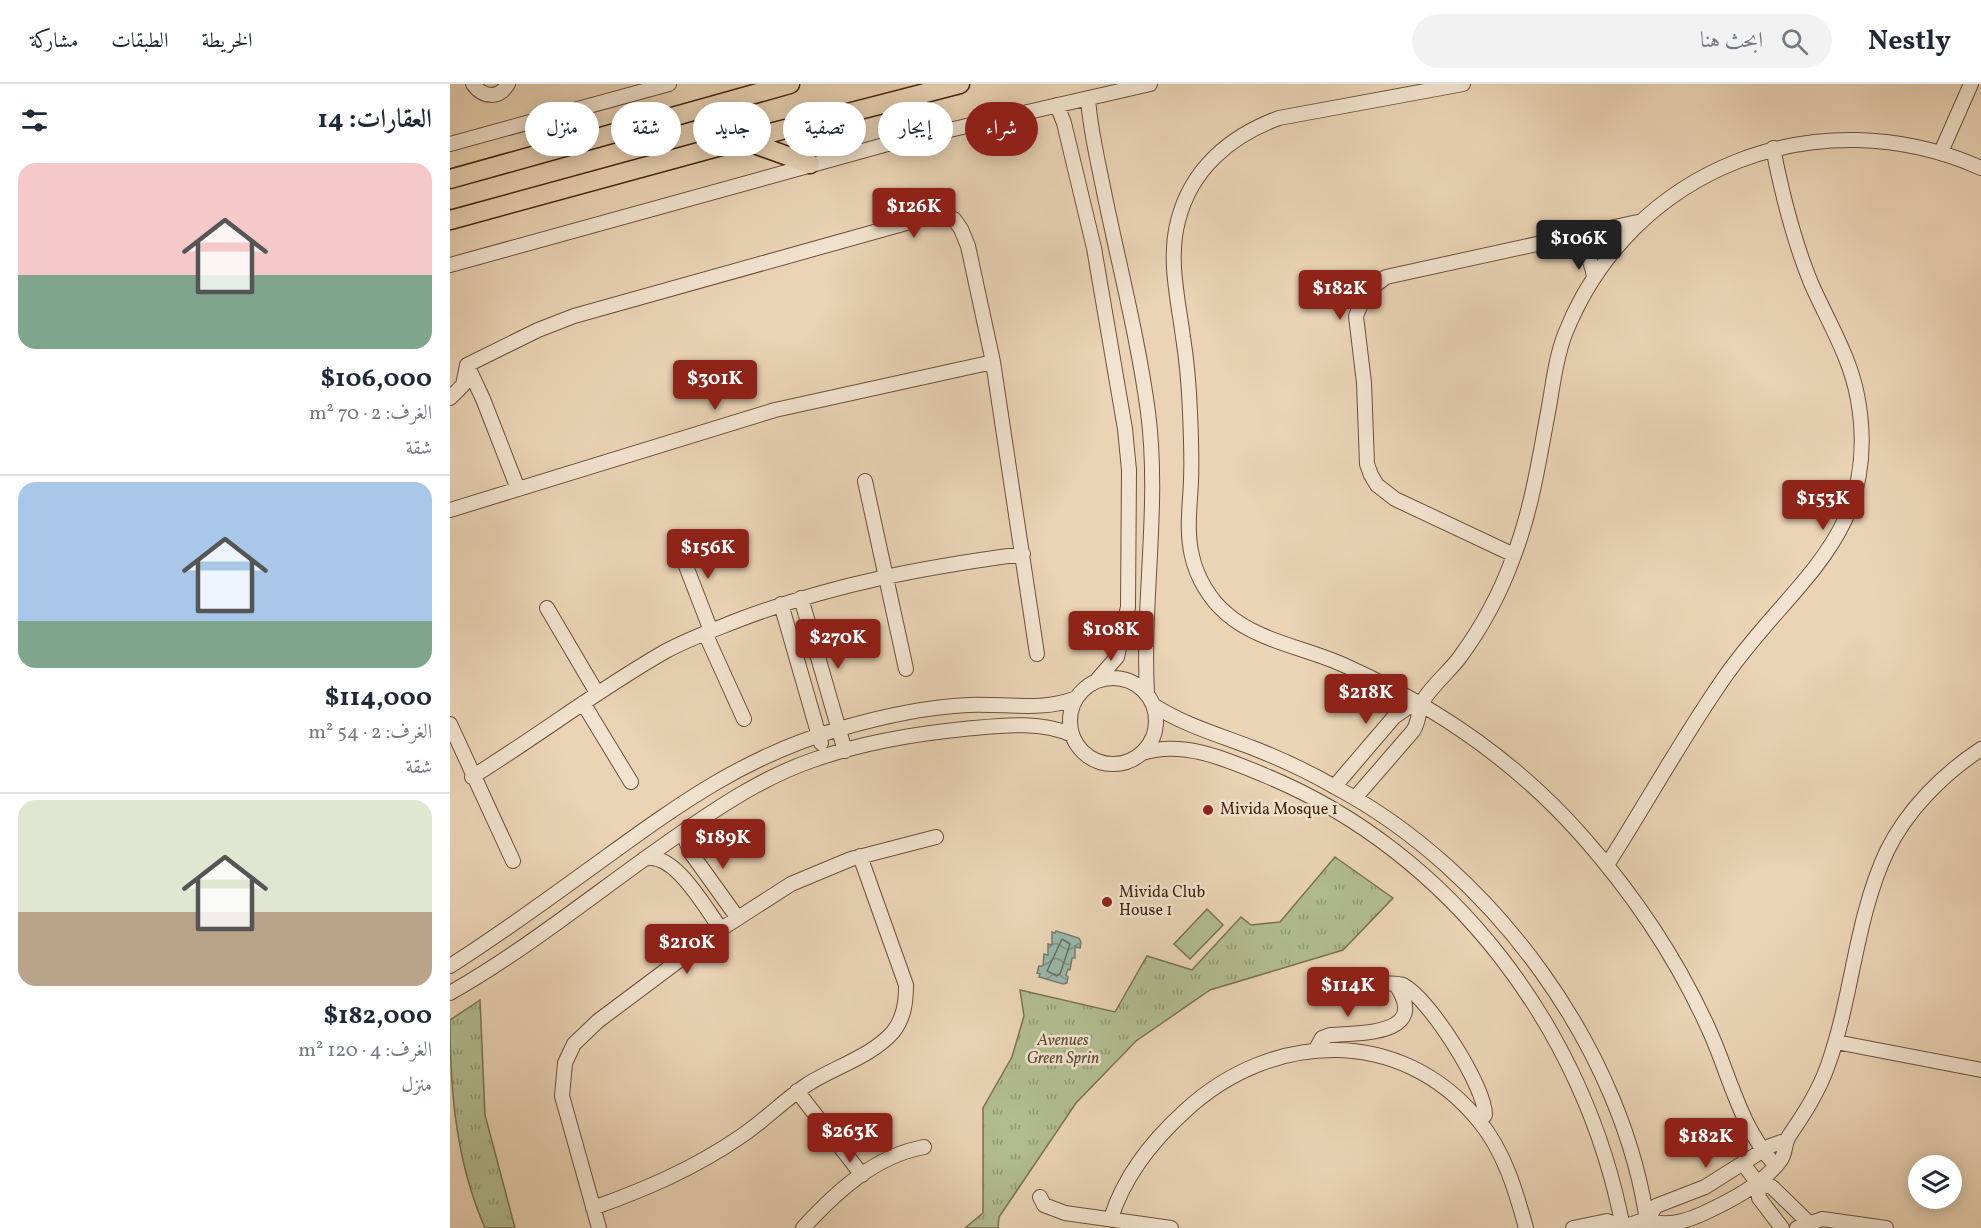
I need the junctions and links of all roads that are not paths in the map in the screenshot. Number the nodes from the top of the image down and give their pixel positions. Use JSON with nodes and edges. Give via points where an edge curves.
{"nodes":[{"id":1,"x":473,"y":84,"type":"edge"},
{"id":2,"x":508,"y":84,"type":"edge"},
{"id":3,"x":669,"y":84,"type":"edge"},
{"id":4,"x":790,"y":84,"type":"edge"},
{"id":5,"x":960,"y":84,"type":"edge"},
{"id":6,"x":1150,"y":84,"type":"edge"},
{"id":7,"x":1463,"y":84,"type":"edge"},
{"id":8,"x":1971,"y":84,"type":"edge"},
{"id":9,"x":1088,"y":98,"type":"junction"},
{"id":10,"x":1057,"y":105,"type":"junction"},
{"id":11,"x":771,"y":133,"type":"edge"},
{"id":12,"x":450,"y":144,"type":"edge"},
{"id":13,"x":1773,"y":148,"type":"junction"},
{"id":14,"x":771,"y":150,"type":"edge"},
{"id":15,"x":1941,"y":152,"type":"junction"},
{"id":16,"x":693,"y":154,"type":"edge"},
{"id":17,"x":810,"y":164,"type":"junction"},
{"id":18,"x":1981,"y":168,"type":"edge"},
{"id":19,"x":450,"y":179,"type":"edge"},
{"id":20,"x":450,"y":220,"type":"edge"},
{"id":21,"x":1642,"y":220,"type":"junction"},
{"id":22,"x":1569,"y":238,"type":"junction"},
{"id":23,"x":450,"y":265,"type":"edge"},
{"id":24,"x":1594,"y":278,"type":"junction"},
{"id":25,"x":993,"y":362,"type":"junction"},
{"id":26,"x":467,"y":365,"type":"junction"},
{"id":27,"x":450,"y":398,"type":"edge"},
{"id":28,"x":865,"y":481,"type":"dead end"},
{"id":29,"x":518,"y":489,"type":"junction"},
{"id":30,"x":450,"y":510,"type":"edge"},
{"id":31,"x":676,"y":540,"type":"dead end"},
{"id":32,"x":1023,"y":554,"type":"junction"},
{"id":33,"x":1515,"y":555,"type":"junction"},
{"id":34,"x":887,"y":576,"type":"junction"},
{"id":35,"x":801,"y":598,"type":"junction"},
{"id":36,"x":781,"y":604,"type":"junction"},
{"id":37,"x":548,"y":608,"type":"dead end"},
{"id":38,"x":708,"y":632,"type":"junction"},
{"id":39,"x":1037,"y":654,"type":"dead end"},
{"id":40,"x":906,"y":669,"type":"dead end"},
{"id":41,"x":1098,"y":680,"type":"junction"},
{"id":42,"x":597,"y":693,"type":"junction"},
{"id":43,"x":1076,"y":698,"type":"junction"},
{"id":44,"x":1150,"y":700,"type":"junction"},
{"id":45,"x":583,"y":703,"type":"junction"},
{"id":46,"x":1422,"y":705,"type":"junction"},
{"id":47,"x":744,"y":719,"type":"dead end"},
{"id":48,"x":450,"y":724,"type":"edge"},
{"id":49,"x":838,"y":729,"type":"junction"},
{"id":50,"x":1072,"y":735,"type":"junction"},
{"id":51,"x":819,"y":736,"type":"junction"},
{"id":52,"x":1981,"y":749,"type":"edge"},
{"id":53,"x":845,"y":751,"type":"junction"},
{"id":54,"x":1142,"y":753,"type":"junction"},
{"id":55,"x":825,"y":756,"type":"junction"},
{"id":56,"x":472,"y":777,"type":"junction"},
{"id":57,"x":631,"y":782,"type":"dead end"},
{"id":58,"x":1335,"y":786,"type":"junction"},
{"id":59,"x":1355,"y":798,"type":"junction"},
{"id":60,"x":699,"y":820,"type":"junction"},
{"id":61,"x":936,"y":837,"type":"dead end"},
{"id":62,"x":860,"y":856,"type":"junction"},
{"id":63,"x":513,"y":861,"type":"dead end"},
{"id":64,"x":640,"y":861,"type":"junction"},
{"id":65,"x":1607,"y":865,"type":"junction"},
{"id":66,"x":737,"y":917,"type":"junction"},
{"id":67,"x":721,"y":929,"type":"junction"},
{"id":68,"x":450,"y":966,"type":"edge"},
{"id":69,"x":1381,"y":983,"type":"dead end"},
{"id":70,"x":1396,"y":985,"type":"junction"},
{"id":71,"x":450,"y":993,"type":"edge"},
{"id":72,"x":1836,"y":1042,"type":"junction"},
{"id":73,"x":1316,"y":1049,"type":"junction"},
{"id":74,"x":1981,"y":1070,"type":"edge"},
{"id":75,"x":797,"y":1091,"type":"junction"},
{"id":76,"x":1479,"y":1121,"type":"junction"},
{"id":77,"x":1786,"y":1140,"type":"junction"},
{"id":78,"x":924,"y":1147,"type":"dead end"},
{"id":79,"x":1762,"y":1151,"type":"junction"},
{"id":80,"x":1744,"y":1165,"type":"junction"},
{"id":81,"x":1776,"y":1166,"type":"junction"},
{"id":82,"x":862,"y":1175,"type":"junction"},
{"id":83,"x":1757,"y":1182,"type":"junction"},
{"id":84,"x":1040,"y":1197,"type":"dead end"},
{"id":85,"x":593,"y":1208,"type":"junction"},
{"id":86,"x":1111,"y":1218,"type":"junction"},
{"id":87,"x":1648,"y":1224,"type":"edge"},
{"id":88,"x":1802,"y":1225,"type":"edge"},
{"id":89,"x":599,"y":1228,"type":"edge"},
{"id":90,"x":803,"y":1228,"type":"edge"},
{"id":91,"x":1171,"y":1228,"type":"edge"},
{"id":92,"x":1526,"y":1228,"type":"edge"},
{"id":93,"x":1573,"y":1228,"type":"edge"},
{"id":94,"x":1623,"y":1228,"type":"edge"},
{"id":95,"x":1782,"y":1228,"type":"edge"},
{"id":96,"x":1886,"y":1228,"type":"edge"}],
"edges":[{"from":1,"to":2,"type":"street","via":[[484,94],[492,95],[501,93]]},
{"from":3,"to":12,"type":"street"},
{"from":4,"to":19,"type":"main road"},
{"from":5,"to":11,"type":"main road"},
{"from":6,"to":9,"type":"street"},
{"from":7,"to":46,"type":"street","via":[[1279,118],[1255,127],[1221,150],[1199,175],[1186,197],[1174,245],[1190,411],[1189,537],[1200,579],[1226,614],[1244,626],[1337,662]]},
{"from":8,"to":15,"type":"street"},
{"from":9,"to":10,"type":"street"},
{"from":9,"to":44,"type":"street","via":[[1148,411],[1152,487],[1144,646]]},
{"from":10,"to":17,"type":"street"},
{"from":10,"to":41,"type":"street","via":[[1094,249],[1129,470],[1128,607],[1116,657]]},
{"from":13,"to":15,"type":"street","via":[[1815,140],[1858,138],[1900,142]]},
{"from":13,"to":21,"type":"street","via":[[1736,160],[1701,178]]},
{"from":13,"to":65,"type":"street","via":[[1799,249],[1840,341],[1858,399],[1862,461],[1856,492],[1831,549],[1766,622],[1723,679]]},
{"from":14,"to":17,"type":"main road"},
{"from":15,"to":18,"type":"street"},
{"from":16,"to":20,"type":"main road"},
{"from":17,"to":23,"type":"street"},
{"from":21,"to":22,"type":"street"},
{"from":21,"to":24,"type":"street"},
{"from":22,"to":24,"type":"street","via":[[1590,259]]},
{"from":22,"to":33,"type":"street","via":[[1386,277],[1366,292],[1356,316],[1365,392],[1367,464],[1377,485],[1395,499]]},
{"from":24,"to":33,"type":"street","via":[[1565,336],[1555,367],[1536,471]]},
{"from":25,"to":26,"type":"street","via":[[961,229],[954,219],[935,215],[574,316]]},
{"from":25,"to":29,"type":"street","via":[[775,410]]},
{"from":25,"to":32,"type":"street"},
{"from":26,"to":27,"type":"street","via":[[463,385]]},
{"from":26,"to":29,"type":"street"},
{"from":28,"to":34,"type":"street"},
{"from":29,"to":30,"type":"street"},
{"from":31,"to":38,"type":"street"},
{"from":32,"to":34,"type":"street"},
{"from":32,"to":39,"type":"street"},
{"from":33,"to":46,"type":"street","via":[[1478,630]]},
{"from":34,"to":35,"type":"street"},
{"from":34,"to":40,"type":"street"},
{"from":35,"to":36,"type":"street"},
{"from":35,"to":49,"type":"street"},
{"from":36,"to":38,"type":"street"},
{"from":36,"to":51,"type":"street"},
{"from":37,"to":42,"type":"street"},
{"from":38,"to":42,"type":"street","via":[[668,650]]},
{"from":38,"to":47,"type":"street"},
{"from":41,"to":43,"type":"street"},
{"from":41,"to":44,"type":"street","via":[[1124,679]]},
{"from":42,"to":45,"type":"street"},
{"from":43,"to":49,"type":"street","via":[[1053,705],[939,708]]},
{"from":43,"to":50,"type":"street","via":[[1071,710]]},
{"from":44,"to":54,"type":"street","via":[[1156,715],[1154,735]]},
{"from":44,"to":58,"type":"street","via":[[1186,723],[1266,753]]},
{"from":45,"to":56,"type":"street"},
{"from":45,"to":57,"type":"street"},
{"from":46,"to":58,"type":"street","via":[[1407,708],[1394,717]]},
{"from":46,"to":59,"type":"street","via":[[1413,731]]},
{"from":46,"to":65,"type":"street","via":[[1456,726],[1521,777]]},
{"from":48,"to":56,"type":"street"},
{"from":49,"to":51,"type":"street"},
{"from":49,"to":53,"type":"street"},
{"from":50,"to":53,"type":"street","via":[[1044,727],[978,728],[933,732]]},
{"from":50,"to":54,"type":"street","via":[[1083,752],[1100,762],[1124,763]]},
{"from":51,"to":55,"type":"street"},
{"from":51,"to":68,"type":"street","via":[[739,769],[681,802]]},
{"from":52,"to":72,"type":"street","via":[[1934,787],[1909,816],[1888,850],[1862,924]]},
{"from":53,"to":55,"type":"street"},
{"from":54,"to":94,"type":"street","via":[[1167,747],[1191,750],[1248,768],[1302,793],[1371,834],[1463,912],[1536,1005],[1573,1074],[1602,1141]]},
{"from":55,"to":60,"type":"street","via":[[763,782]]},
{"from":56,"to":63,"type":"street"},
{"from":58,"to":59,"type":"street"},
{"from":59,"to":87,"type":"street","via":[[1418,840],[1450,867],[1507,927],[1544,975],[1595,1062],[1622,1125]]},
{"from":60,"to":64,"type":"street"},
{"from":60,"to":66,"type":"street","via":[[687,836],[688,848]]},
{"from":61,"to":62,"type":"street"},
{"from":62,"to":66,"type":"street","via":[[799,880]]},
{"from":62,"to":75,"type":"street","via":[[902,969],[905,1004],[901,1018],[885,1040]]},
{"from":64,"to":67,"type":"street","via":[[656,857],[671,864]]},
{"from":64,"to":71,"type":"street","via":[[555,925]]},
{"from":65,"to":79,"type":"street","via":[[1654,929],[1689,989],[1722,1060],[1745,1123]]},
{"from":66,"to":67,"type":"street"},
{"from":67,"to":85,"type":"street","via":[[588,1029],[569,1053],[563,1071],[562,1096]]},
{"from":69,"to":70,"type":"street"},
{"from":70,"to":73,"type":"street","via":[[1405,1009],[1403,1018],[1391,1029],[1330,1035],[1322,1038]]},
{"from":70,"to":76,"type":"street","via":[[1408,988],[1443,1025],[1480,1093],[1485,1115]]},
{"from":72,"to":74,"type":"street"},
{"from":72,"to":77,"type":"street","via":[[1817,1092]]},
{"from":73,"to":76,"type":"street","via":[[1355,1051],[1409,1067],[1441,1086]]},
{"from":73,"to":86,"type":"street","via":[[1245,1068],[1203,1095],[1175,1119],[1148,1152],[1124,1187]]},
{"from":75,"to":82,"type":"street"},
{"from":75,"to":85,"type":"street","via":[[743,1135],[686,1171]]},
{"from":76,"to":92,"type":"street","via":[[1498,1150]]},
{"from":77,"to":79,"type":"street"},
{"from":77,"to":81,"type":"street"},
{"from":78,"to":82,"type":"street","via":[[891,1156]]},
{"from":79,"to":80,"type":"street"},
{"from":79,"to":81,"type":"street"},
{"from":80,"to":83,"type":"street"},
{"from":80,"to":87,"type":"street","via":[[1705,1187],[1656,1206]]},
{"from":81,"to":83,"type":"street"},
{"from":82,"to":90,"type":"street"},
{"from":83,"to":87,"type":"street","via":[[1715,1208],[1668,1227]]},
{"from":83,"to":88,"type":"street","via":[[1772,1187]]},
{"from":83,"to":95,"type":"street","via":[[1759,1198]]},
{"from":84,"to":86,"type":"street","via":[[1053,1210]]},
{"from":85,"to":89,"type":"street"},
{"from":86,"to":91,"type":"street"},
{"from":87,"to":94,"type":"street"},
{"from":88,"to":96,"type":"street","via":[[1836,1219]]},
{"from":93,"to":94,"type":"street","via":[[1607,1221]]}]}
